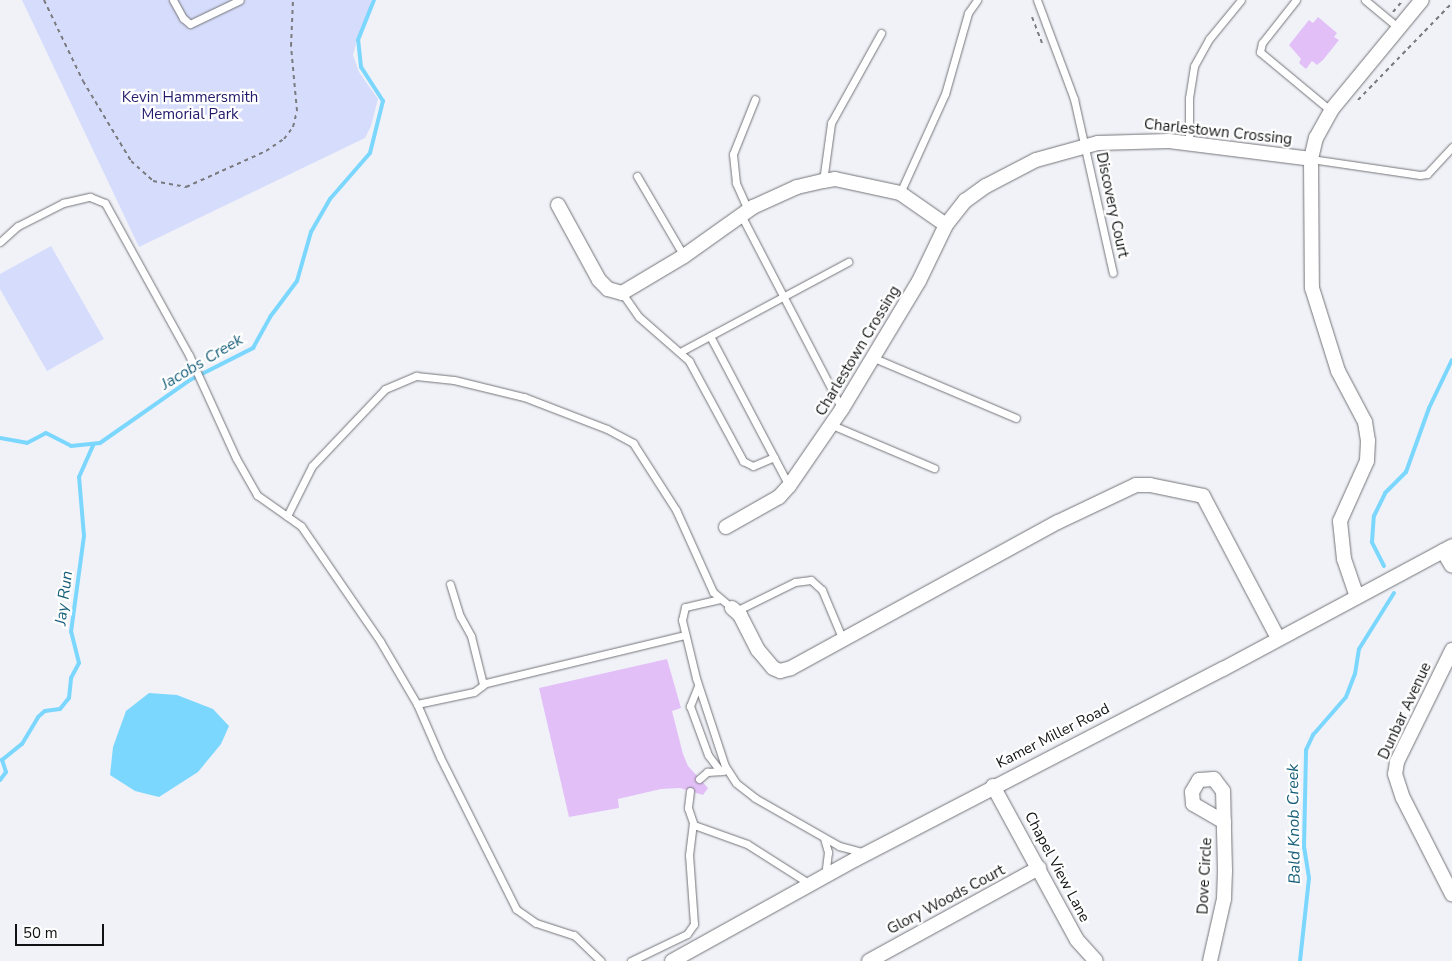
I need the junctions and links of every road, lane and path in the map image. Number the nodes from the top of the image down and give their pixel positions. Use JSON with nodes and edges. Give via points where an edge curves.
{"nodes":[{"id":1,"x":44,"y":0,"type":"edge"},
{"id":2,"x":174,"y":0,"type":"edge"},
{"id":3,"x":240,"y":0,"type":"edge"},
{"id":4,"x":293,"y":0,"type":"edge"},
{"id":5,"x":976,"y":0,"type":"edge"},
{"id":6,"x":1037,"y":0,"type":"edge"},
{"id":7,"x":1241,"y":0,"type":"edge"},
{"id":8,"x":1296,"y":0,"type":"edge"},
{"id":9,"x":1365,"y":0,"type":"edge"},
{"id":10,"x":1422,"y":0,"type":"edge"},
{"id":11,"x":1430,"y":0,"type":"edge"},
{"id":12,"x":1452,"y":3,"type":"edge"},
{"id":13,"x":1032,"y":15,"type":"dead end"},
{"id":14,"x":1410,"y":16,"type":"junction"},
{"id":15,"x":1401,"y":29,"type":"junction"},
{"id":16,"x":881,"y":33,"type":"dead end"},
{"id":17,"x":1044,"y":48,"type":"dead end"},
{"id":18,"x":755,"y":99,"type":"dead end"},
{"id":19,"x":1355,"y":102,"type":"dead end"},
{"id":20,"x":1331,"y":111,"type":"junction"},
{"id":21,"x":1189,"y":143,"type":"junction"},
{"id":22,"x":1085,"y":144,"type":"junction"},
{"id":23,"x":1452,"y":148,"type":"edge"},
{"id":24,"x":1311,"y":159,"type":"junction"},
{"id":25,"x":636,"y":176,"type":"dead end"},
{"id":26,"x":823,"y":181,"type":"junction"},
{"id":27,"x":900,"y":193,"type":"junction"},
{"id":28,"x":558,"y":205,"type":"dead end"},
{"id":29,"x":745,"y":213,"type":"junction"},
{"id":30,"x":946,"y":225,"type":"junction"},
{"id":31,"x":0,"y":242,"type":"edge"},
{"id":32,"x":684,"y":256,"type":"junction"},
{"id":33,"x":848,"y":262,"type":"dead end"},
{"id":34,"x":1113,"y":273,"type":"dead end"},
{"id":35,"x":622,"y":293,"type":"junction"},
{"id":36,"x":783,"y":297,"type":"junction"},
{"id":37,"x":710,"y":336,"type":"junction"},
{"id":38,"x":680,"y":352,"type":"junction"},
{"id":39,"x":874,"y":358,"type":"junction"},
{"id":40,"x":842,"y":409,"type":"junction"},
{"id":41,"x":1016,"y":418,"type":"dead end"},
{"id":42,"x":832,"y":425,"type":"junction"},
{"id":43,"x":774,"y":457,"type":"junction"},
{"id":44,"x":934,"y":468,"type":"dead end"},
{"id":45,"x":789,"y":486,"type":"junction"},
{"id":46,"x":287,"y":516,"type":"junction"},
{"id":47,"x":726,"y":527,"type":"dead end"},
{"id":48,"x":1448,"y":548,"type":"edge"},
{"id":49,"x":1452,"y":566,"type":"edge"},
{"id":50,"x":450,"y":584,"type":"dead end"},
{"id":51,"x":1357,"y":597,"type":"junction"},
{"id":52,"x":720,"y":599,"type":"junction"},
{"id":53,"x":734,"y":610,"type":"junction"},
{"id":54,"x":685,"y":635,"type":"junction"},
{"id":55,"x":1278,"y":638,"type":"junction"},
{"id":56,"x":843,"y":640,"type":"junction"},
{"id":57,"x":1452,"y":650,"type":"edge"},
{"id":58,"x":482,"y":684,"type":"junction"},
{"id":59,"x":698,"y":686,"type":"junction"},
{"id":60,"x":417,"y":704,"type":"junction"},
{"id":61,"x":720,"y":771,"type":"junction"},
{"id":62,"x":728,"y":771,"type":"junction"},
{"id":63,"x":699,"y":779,"type":"dead end"},
{"id":64,"x":994,"y":786,"type":"junction"},
{"id":65,"x":690,"y":791,"type":"dead end"},
{"id":66,"x":1224,"y":822,"type":"dead end"},
{"id":67,"x":693,"y":824,"type":"junction"},
{"id":68,"x":824,"y":838,"type":"junction"},
{"id":69,"x":867,"y":853,"type":"junction"},
{"id":70,"x":1039,"y":868,"type":"junction"},
{"id":71,"x":825,"y":876,"type":"junction"},
{"id":72,"x":811,"y":884,"type":"junction"},
{"id":73,"x":1452,"y":894,"type":"edge"},
{"id":74,"x":601,"y":961,"type":"edge"},
{"id":75,"x":631,"y":961,"type":"edge"},
{"id":76,"x":672,"y":961,"type":"edge"},
{"id":77,"x":869,"y":961,"type":"edge"},
{"id":78,"x":1096,"y":961,"type":"edge"},
{"id":79,"x":1210,"y":961,"type":"edge"}],
"edges":[{"from":1,"to":4,"type":"path","via":[[83,81],[131,161],[153,181],[181,187],[192,186],[254,158],[279,143],[293,126],[297,111],[291,46]]},
{"from":2,"to":3,"type":"lane","via":[[185,21],[194,24]]},
{"from":5,"to":27,"type":"lane","via":[[968,14],[945,94]]},
{"from":6,"to":22,"type":"lane","name":"Discovery Court","via":[[1068,79]]},
{"from":7,"to":21,"type":"lane","via":[[1209,39],[1194,66],[1189,98]]},
{"from":8,"to":20,"type":"lane","via":[[1262,44],[1260,52]]},
{"from":9,"to":15,"type":"lane"},
{"from":10,"to":14,"type":"street","name":"Charlestown Crossing"},
{"from":11,"to":14,"type":"street","name":"Charlestown Crossing"},
{"from":12,"to":19,"type":"path"},
{"from":13,"to":17,"type":"path"},
{"from":14,"to":15,"type":"street","name":"Charlestown Crossing"},
{"from":15,"to":20,"type":"street","name":"Charlestown Crossing"},
{"from":16,"to":26,"type":"lane","via":[[831,123]]},
{"from":18,"to":29,"type":"lane","via":[[733,154],[736,183]]},
{"from":20,"to":24,"type":"street","name":"Charlestown Crossing","via":[[1316,138]]},
{"from":21,"to":22,"type":"street","name":"Charlestown Crossing","via":[[1133,140]]},
{"from":21,"to":24,"type":"street","name":"Charlestown Crossing"},
{"from":22,"to":30,"type":"street","name":"Charlestown Crossing","via":[[1036,160],[986,186],[957,209]]},
{"from":22,"to":34,"type":"lane","name":"Discovery Court"},
{"from":23,"to":24,"type":"lane","via":[[1427,174],[1420,175]]},
{"from":24,"to":51,"type":"street","via":[[1312,288],[1338,371],[1365,422],[1368,441],[1367,461],[1340,521],[1344,559]]},
{"from":25,"to":32,"type":"lane"},
{"from":26,"to":27,"type":"street","via":[[835,179]]},
{"from":26,"to":29,"type":"street","via":[[797,187]]},
{"from":27,"to":30,"type":"street"},
{"from":28,"to":35,"type":"street","via":[[599,280],[608,289]]},
{"from":29,"to":32,"type":"street"},
{"from":29,"to":36,"type":"lane"},
{"from":30,"to":39,"type":"street","name":"Charlestown Crossing","via":[[919,281]]},
{"from":31,"to":46,"type":"lane","via":[[18,226],[63,203],[98,198],[112,214],[196,369],[257,495]]},
{"from":32,"to":35,"type":"street"},
{"from":33,"to":36,"type":"lane"},
{"from":35,"to":38,"type":"lane","via":[[638,317]]},
{"from":36,"to":37,"type":"lane"},
{"from":36,"to":40,"type":"lane"},
{"from":37,"to":38,"type":"lane"},
{"from":37,"to":43,"type":"lane"},
{"from":38,"to":43,"type":"lane","via":[[689,361],[743,460],[753,466]]},
{"from":39,"to":40,"type":"street","name":"Charlestown Crossing"},
{"from":39,"to":41,"type":"lane"},
{"from":40,"to":42,"type":"street","name":"Charlestown Crossing"},
{"from":42,"to":44,"type":"lane"},
{"from":42,"to":45,"type":"street","name":"Charlestown Crossing"},
{"from":43,"to":45,"type":"lane"},
{"from":45,"to":47,"type":"street","name":"Charlestown Crossing","via":[[779,497]]},
{"from":46,"to":52,"type":"lane","via":[[312,466],[385,389],[416,376],[454,380],[524,397],[607,428],[633,443],[676,510],[700,567]]},
{"from":46,"to":60,"type":"lane","via":[[310,540],[380,641]]},
{"from":48,"to":49,"type":"street"},
{"from":48,"to":51,"type":"street","name":"Kamer Miller Road"},
{"from":50,"to":58,"type":"lane","via":[[460,616],[471,636]]},
{"from":51,"to":55,"type":"street","name":"Kamer Miller Road"},
{"from":52,"to":53,"type":"lane"},
{"from":52,"to":54,"type":"lane","via":[[685,607],[682,620]]},
{"from":53,"to":56,"type":"street","via":[[758,650],[773,668],[780,671]]},
{"from":53,"to":56,"type":"lane","via":[[795,582],[812,580],[822,590]]},
{"from":54,"to":58,"type":"lane"},
{"from":54,"to":59,"type":"lane"},
{"from":55,"to":56,"type":"street","via":[[1203,496],[1136,485],[1058,522]]},
{"from":55,"to":64,"type":"street","name":"Kamer Miller Road"},
{"from":57,"to":73,"type":"street","name":"Dunbar Avenue","via":[[1396,762],[1395,774],[1402,798]]},
{"from":58,"to":60,"type":"lane","via":[[474,692]]},
{"from":59,"to":61,"type":"lane","via":[[690,706],[708,755]]},
{"from":59,"to":62,"type":"lane"},
{"from":60,"to":74,"type":"lane","via":[[516,909],[536,923],[574,935]]},
{"from":61,"to":62,"type":"lane"},
{"from":61,"to":63,"type":"lane","via":[[707,772]]},
{"from":62,"to":68,"type":"lane","via":[[736,783],[756,798]]},
{"from":64,"to":69,"type":"street","name":"Kamer Miller Road"},
{"from":64,"to":70,"type":"street","name":"Chapel View Lane"},
{"from":65,"to":67,"type":"lane","via":[[688,808]]},
{"from":66,"to":79,"type":"street","name":"Dove Circle","via":[[1224,899]]},
{"from":67,"to":72,"type":"lane","via":[[748,844]]},
{"from":67,"to":75,"type":"lane","via":[[689,855],[694,924],[687,934]]},
{"from":68,"to":69,"type":"lane","via":[[839,846]]},
{"from":68,"to":71,"type":"lane","via":[[828,852]]},
{"from":69,"to":71,"type":"street","name":"Kamer Miller Road"},
{"from":70,"to":77,"type":"street","name":"Glory Woods Court"},
{"from":70,"to":78,"type":"street","name":"Chapel View Lane","via":[[1077,940]]},
{"from":71,"to":72,"type":"street","name":"Kamer Miller Road"},
{"from":72,"to":76,"type":"street","name":"Kamer Miller Road"}]}
